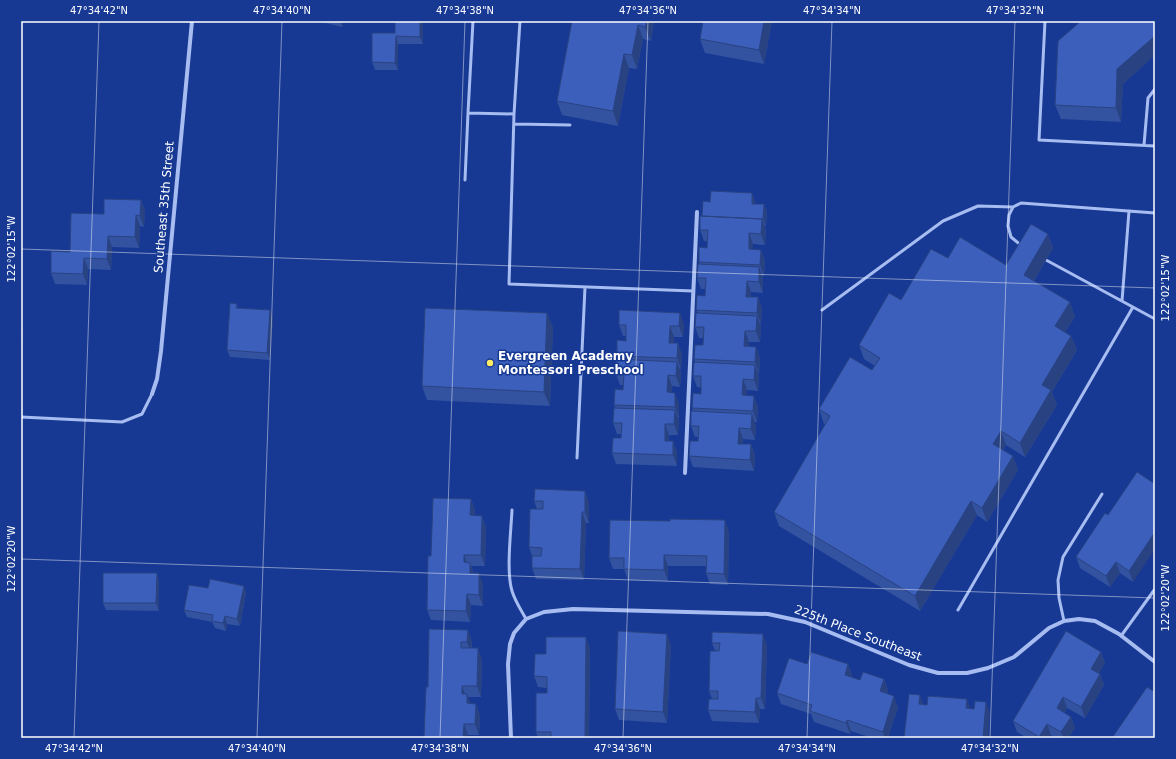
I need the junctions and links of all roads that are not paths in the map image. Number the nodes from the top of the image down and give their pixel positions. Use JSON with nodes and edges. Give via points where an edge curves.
{"nodes":[{"id":1,"x":192,"y":21,"type":"edge"},
{"id":2,"x":473,"y":21,"type":"edge"},
{"id":3,"x":525,"y":21,"type":"edge"},
{"id":4,"x":1045,"y":21,"type":"edge"},
{"id":5,"x":520,"y":22,"type":"edge"},
{"id":6,"x":1155,"y":89,"type":"edge"},
{"id":7,"x":468,"y":113,"type":"junction"},
{"id":8,"x":514,"y":114,"type":"junction"},
{"id":9,"x":515,"y":124,"type":"junction"},
{"id":10,"x":570,"y":126,"type":"dead end"},
{"id":11,"x":1144,"y":145,"type":"junction"},
{"id":12,"x":1155,"y":146,"type":"edge"},
{"id":13,"x":465,"y":180,"type":"dead end"},
{"id":14,"x":1013,"y":207,"type":"junction"},
{"id":15,"x":697,"y":212,"type":"dead end"},
{"id":16,"x":1129,"y":212,"type":"junction"},
{"id":17,"x":1155,"y":213,"type":"edge"},
{"id":18,"x":1025,"y":248,"type":"edge"},
{"id":19,"x":1046,"y":260,"type":"dead end"},
{"id":20,"x":585,"y":287,"type":"junction"},
{"id":21,"x":693,"y":291,"type":"junction"},
{"id":22,"x":1122,"y":301,"type":"junction"},
{"id":23,"x":1133,"y":307,"type":"junction"},
{"id":24,"x":822,"y":310,"type":"dead end"},
{"id":25,"x":1155,"y":319,"type":"edge"},
{"id":26,"x":152,"y":394,"type":"joint"},
{"id":27,"x":21,"y":417,"type":"edge"},
{"id":28,"x":577,"y":458,"type":"dead end"},
{"id":29,"x":685,"y":473,"type":"dead end"},
{"id":30,"x":1102,"y":494,"type":"dead end"},
{"id":31,"x":512,"y":510,"type":"dead end"},
{"id":32,"x":1155,"y":589,"type":"edge"},
{"id":33,"x":958,"y":610,"type":"dead end"},
{"id":34,"x":526,"y":619,"type":"junction"},
{"id":35,"x":1064,"y":621,"type":"junction"},
{"id":36,"x":1121,"y":636,"type":"junction"},
{"id":37,"x":1155,"y":662,"type":"edge"},
{"id":38,"x":511,"y":738,"type":"edge"}],
"edges":[{"from":1,"to":26,"type":"street","name":"Southeast 35th Street","via":[[161,351]]},
{"from":2,"to":7,"type":"lane"},
{"from":3,"to":5,"type":"lane"},
{"from":4,"to":11,"type":"lane","via":[[1039,140]]},
{"from":5,"to":8,"type":"lane"},
{"from":6,"to":11,"type":"lane","via":[[1148,98]]},
{"from":7,"to":8,"type":"lane"},
{"from":7,"to":13,"type":"lane"},
{"from":8,"to":9,"type":"lane"},
{"from":9,"to":10,"type":"lane"},
{"from":9,"to":20,"type":"lane","via":[[509,284]]},
{"from":11,"to":12,"type":"lane"},
{"from":14,"to":16,"type":"lane","via":[[1021,203]]},
{"from":14,"to":18,"type":"lane","via":[[1008,226],[1011,237]]},
{"from":14,"to":24,"type":"lane","via":[[978,206],[943,221]]},
{"from":15,"to":21,"type":"street"},
{"from":16,"to":17,"type":"lane"},
{"from":16,"to":22,"type":"lane"},
{"from":19,"to":22,"type":"lane"},
{"from":20,"to":21,"type":"lane"},
{"from":20,"to":28,"type":"lane"},
{"from":21,"to":29,"type":"street"},
{"from":22,"to":23,"type":"lane"},
{"from":23,"to":25,"type":"lane"},
{"from":23,"to":33,"type":"lane"},
{"from":26,"to":27,"type":"lane","via":[[142,414],[122,422]]},
{"from":30,"to":35,"type":"lane","via":[[1062,557],[1058,580]]},
{"from":31,"to":34,"type":"lane","via":[[512,591]]},
{"from":32,"to":36,"type":"lane"},
{"from":34,"to":35,"type":"street","name":"225th Place Southeast","via":[[544,612],[573,609],[768,614],[805,622],[909,665],[938,673],[968,673],[988,668],[1014,657],[1049,628]]},
{"from":34,"to":38,"type":"street","via":[[514,633],[510,644],[508,664]]},
{"from":35,"to":36,"type":"street","name":"225th Place Southeast","via":[[1095,621]]},
{"from":36,"to":37,"type":"street","name":"225th Place Southeast"}]}
